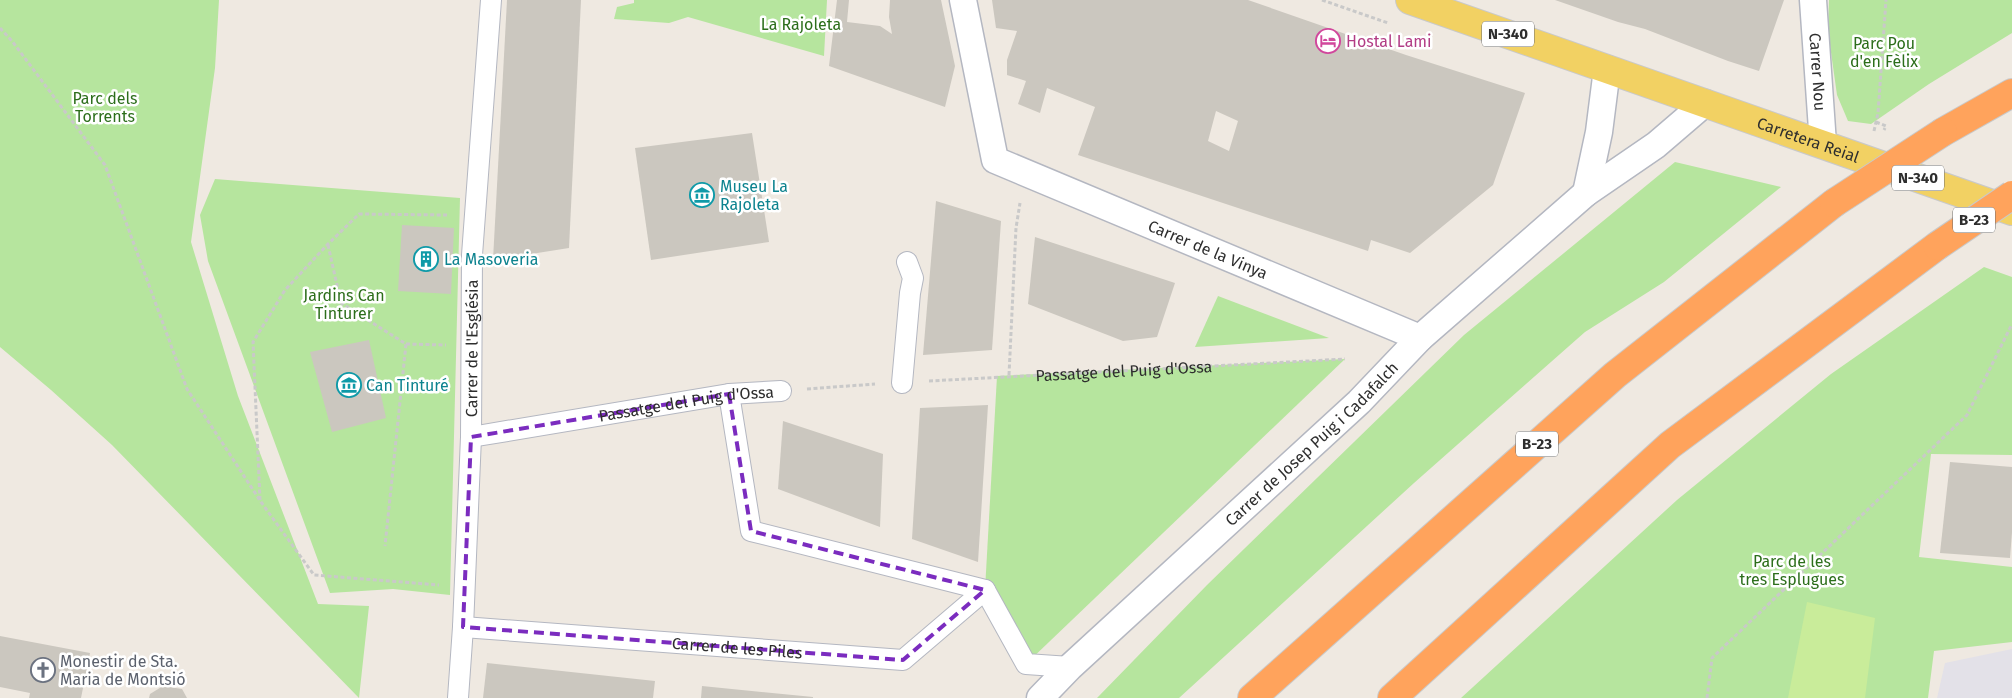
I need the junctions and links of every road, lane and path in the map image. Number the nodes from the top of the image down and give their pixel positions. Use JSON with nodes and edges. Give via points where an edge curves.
{"nodes":[{"id":1,"x":491,"y":0,"type":"edge"},
{"id":2,"x":963,"y":0,"type":"edge"},
{"id":3,"x":1410,"y":0,"type":"edge"},
{"id":4,"x":1813,"y":0,"type":"edge"},
{"id":5,"x":1886,"y":0,"type":"edge"},
{"id":6,"x":0,"y":28,"type":"edge"},
{"id":7,"x":1607,"y":69,"type":"junction"},
{"id":8,"x":2012,"y":93,"type":"edge"},
{"id":9,"x":1705,"y":104,"type":"junction"},
{"id":10,"x":1876,"y":122,"type":"junction"},
{"id":11,"x":1875,"y":128,"type":"dead end"},
{"id":12,"x":1884,"y":130,"type":"dead end"},
{"id":13,"x":1823,"y":144,"type":"junction"},
{"id":14,"x":1586,"y":192,"type":"junction"},
{"id":15,"x":2012,"y":195,"type":"edge"},
{"id":16,"x":1020,"y":201,"type":"dead end"},
{"id":17,"x":2012,"y":211,"type":"edge"},
{"id":18,"x":475,"y":218,"type":"junction"},
{"id":19,"x":328,"y":244,"type":"junction"},
{"id":20,"x":907,"y":262,"type":"dead end"},
{"id":21,"x":2012,"y":324,"type":"edge"},
{"id":22,"x":1420,"y":338,"type":"junction"},
{"id":23,"x":406,"y":344,"type":"junction"},
{"id":24,"x":471,"y":347,"type":"junction"},
{"id":25,"x":1345,"y":359,"type":"dead end"},
{"id":26,"x":1009,"y":375,"type":"junction"},
{"id":27,"x":902,"y":383,"type":"junction"},
{"id":28,"x":781,"y":391,"type":"joint"},
{"id":29,"x":730,"y":394,"type":"junction"},
{"id":30,"x":471,"y":437,"type":"junction"},
{"id":31,"x":260,"y":502,"type":"junction"},
{"id":32,"x":385,"y":546,"type":"dead end"},
{"id":33,"x":441,"y":586,"type":"dead end"},
{"id":34,"x":985,"y":590,"type":"junction"},
{"id":35,"x":463,"y":627,"type":"junction"},
{"id":36,"x":1070,"y":668,"type":"junction"},
{"id":37,"x":458,"y":698,"type":"edge"},
{"id":38,"x":1040,"y":698,"type":"edge"},
{"id":39,"x":1252,"y":698,"type":"edge"},
{"id":40,"x":1392,"y":698,"type":"edge"},
{"id":41,"x":1707,"y":698,"type":"edge"}],
"edges":[{"from":1,"to":18,"type":"street","name":"Carrer de l'Església"},
{"from":2,"to":22,"type":"street","name":"Carrer de la Vinya","via":[[995,160]]},
{"from":3,"to":7,"type":"main road","number":"N-340"},
{"from":4,"to":13,"type":"street","name":"Carrer Nou"},
{"from":5,"to":10,"type":"path"},
{"from":6,"to":31,"type":"path","via":[[106,166],[187,389]]},
{"from":7,"to":9,"type":"main road","name":"Carretera Reial","number":"N-340"},
{"from":7,"to":14,"type":"street","via":[[1599,132]]},
{"from":8,"to":39,"type":"highway","number":"B-23","bridge":true,"via":[[1943,132],[1834,203],[1615,375]]},
{"from":9,"to":13,"type":"main road","name":"Carretera Reial","number":"N-340"},
{"from":9,"to":14,"type":"street","name":"Carrer de Josep Puig i Cadafalch","via":[[1656,145]]},
{"from":10,"to":11,"type":"path"},
{"from":10,"to":12,"type":"path","via":[[1886,126]]},
{"from":13,"to":17,"type":"main road","name":"Carretera Reial","number":"N-340"},
{"from":14,"to":22,"type":"street","name":"Carrer de Josep Puig i Cadafalch"},
{"from":15,"to":40,"type":"highway","number":"B-23","bridge":true,"via":[[1937,246],[1670,446]]},
{"from":16,"to":26,"type":"path"},
{"from":18,"to":19,"type":"path","via":[[359,214]]},
{"from":18,"to":24,"type":"street","name":"Carrer de l'Església"},
{"from":19,"to":23,"type":"path","via":[[341,303]]},
{"from":19,"to":31,"type":"path","via":[[285,290],[253,342]]},
{"from":20,"to":27,"type":"street","via":[[913,278]]},
{"from":21,"to":41,"type":"path","via":[[1967,415],[1712,658]]},
{"from":22,"to":36,"type":"street","name":"Carrer de Josep Puig i Cadafalch","via":[[1359,402]]},
{"from":23,"to":24,"type":"path"},
{"from":23,"to":32,"type":"path"},
{"from":24,"to":30,"type":"street","name":"Carrer de l'Església"},
{"from":25,"to":26,"type":"path","name":"Passatge del Puig d'Ossa"},
{"from":26,"to":27,"type":"path","name":"Passatge del Puig d'Ossa"},
{"from":27,"to":28,"type":"path","name":"Passatge del Puig d'Ossa"},
{"from":28,"to":29,"type":"street","name":"Passatge del Puig d'Ossa"},
{"from":29,"to":30,"type":"street","name":"Passatge del Puig d'Ossa"},
{"from":29,"to":34,"type":"street","via":[[751,531]]},
{"from":30,"to":35,"type":"street","name":"Carrer de l'Església"},
{"from":31,"to":33,"type":"path","via":[[314,575]]},
{"from":34,"to":35,"type":"street","name":"Carrer de les Piles","via":[[903,660]]},
{"from":34,"to":36,"type":"street","via":[[1026,664]]},
{"from":35,"to":37,"type":"street","name":"Carrer de l'Església"},
{"from":36,"to":38,"type":"street","name":"Carrer de Josep Puig i Cadafalch"}]}
